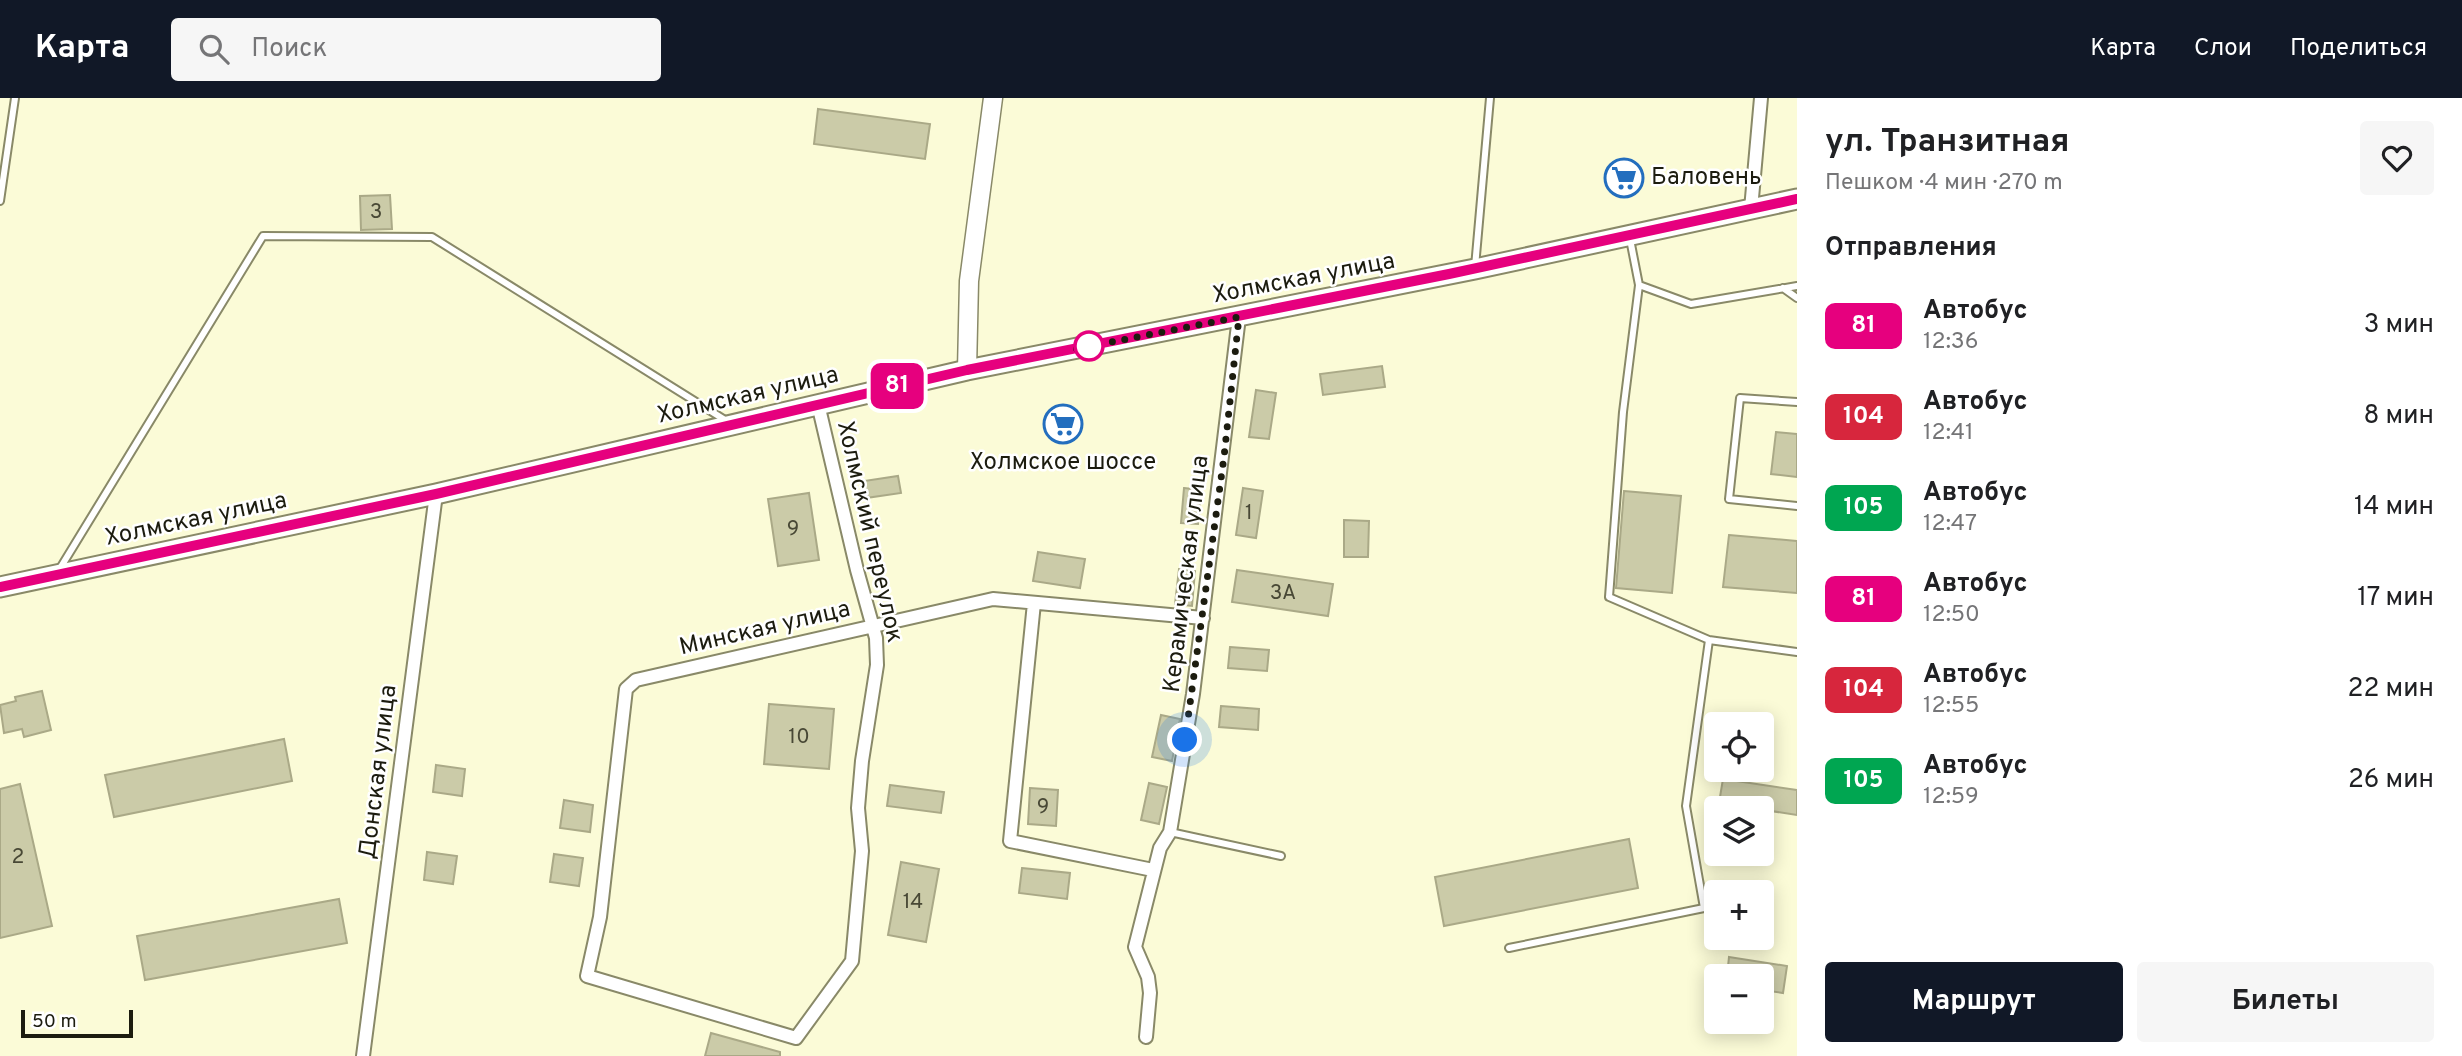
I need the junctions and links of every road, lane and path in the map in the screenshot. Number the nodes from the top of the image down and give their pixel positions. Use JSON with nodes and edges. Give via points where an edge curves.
{"nodes":[{"id":1,"x":15,"y":98,"type":"edge"},
{"id":2,"x":993,"y":98,"type":"edge"},
{"id":3,"x":1490,"y":98,"type":"edge"},
{"id":4,"x":1761,"y":98,"type":"edge"},
{"id":5,"x":1797,"y":199,"type":"edge"},
{"id":6,"x":0,"y":201,"type":"edge"},
{"id":7,"x":1751,"y":209,"type":"junction"},
{"id":8,"x":1629,"y":236,"type":"junction"},
{"id":9,"x":1475,"y":269,"type":"junction"},
{"id":10,"x":1639,"y":285,"type":"junction"},
{"id":11,"x":1797,"y":286,"type":"edge"},
{"id":12,"x":1783,"y":288,"type":"junction"},
{"id":13,"x":1797,"y":298,"type":"edge"},
{"id":14,"x":1239,"y":317,"type":"junction"},
{"id":15,"x":967,"y":370,"type":"junction"},
{"id":16,"x":1797,"y":402,"type":"edge"},
{"id":17,"x":818,"y":404,"type":"junction"},
{"id":18,"x":732,"y":424,"type":"junction"},
{"id":19,"x":436,"y":494,"type":"junction"},
{"id":20,"x":1797,"y":506,"type":"edge"},
{"id":21,"x":57,"y":574,"type":"junction"},
{"id":22,"x":0,"y":587,"type":"edge"},
{"id":23,"x":1034,"y":603,"type":"junction"},
{"id":24,"x":1203,"y":618,"type":"junction"},
{"id":25,"x":873,"y":625,"type":"junction"},
{"id":26,"x":1709,"y":640,"type":"junction"},
{"id":27,"x":1797,"y":652,"type":"edge"},
{"id":28,"x":1170,"y":832,"type":"junction"},
{"id":29,"x":1281,"y":856,"type":"dead end"},
{"id":30,"x":1153,"y":870,"type":"junction"},
{"id":31,"x":1509,"y":948,"type":"dead end"},
{"id":32,"x":587,"y":976,"type":"joint"},
{"id":33,"x":1146,"y":1037,"type":"dead end"},
{"id":34,"x":363,"y":1056,"type":"edge"}],
"edges":[{"from":1,"to":6,"type":"lane"},
{"from":2,"to":15,"type":"main road","via":[[969,281]]},
{"from":3,"to":9,"type":"lane"},
{"from":4,"to":7,"type":"street"},
{"from":5,"to":7,"type":"main road","name":"Холмская улица"},
{"from":7,"to":8,"type":"main road","name":"Холмская улица"},
{"from":8,"to":9,"type":"main road","name":"Холмская улица"},
{"from":8,"to":10,"type":"lane"},
{"from":9,"to":14,"type":"main road","name":"Холмская улица"},
{"from":10,"to":12,"type":"lane","via":[[1691,304]]},
{"from":10,"to":26,"type":"lane","via":[[1623,412],[1609,597]]},
{"from":11,"to":12,"type":"lane"},
{"from":12,"to":13,"type":"lane"},
{"from":14,"to":15,"type":"main road","name":"Холмская улица"},
{"from":14,"to":24,"type":"street","name":"Керамическая улица"},
{"from":15,"to":17,"type":"main road","name":"Холмская улица"},
{"from":16,"to":20,"type":"lane","via":[[1740,398],[1729,499]]},
{"from":17,"to":18,"type":"main road","name":"Холмская улица"},
{"from":17,"to":25,"type":"street","name":"Холмский переулок"},
{"from":18,"to":19,"type":"main road","name":"Холмская улица"},
{"from":18,"to":21,"type":"lane","via":[[432,237],[263,236]]},
{"from":19,"to":21,"type":"main road","name":"Холмская улица"},
{"from":19,"to":34,"type":"street","name":"Донская улица"},
{"from":21,"to":22,"type":"main road","name":"Холмская улица"},
{"from":23,"to":24,"type":"street","name":"Минская улица"},
{"from":23,"to":25,"type":"street","name":"Минская улица","via":[[993,599]]},
{"from":23,"to":30,"type":"street","via":[[1010,841]]},
{"from":24,"to":28,"type":"street","name":"Керамическая улица"},
{"from":25,"to":32,"type":"street","name":"Минская улица","via":[[636,680],[626,689],[600,917]]},
{"from":25,"to":32,"type":"street","name":"Холмский переулок","via":[[877,665],[862,761],[862,851],[852,961],[796,1038]]},
{"from":26,"to":27,"type":"lane"},
{"from":26,"to":31,"type":"lane","via":[[1686,806],[1704,908]]},
{"from":28,"to":29,"type":"lane"},
{"from":28,"to":30,"type":"street","name":"Керамическая улица"},
{"from":30,"to":33,"type":"street","name":"Керамическая улица","via":[[1135,947],[1149,977]]}]}
